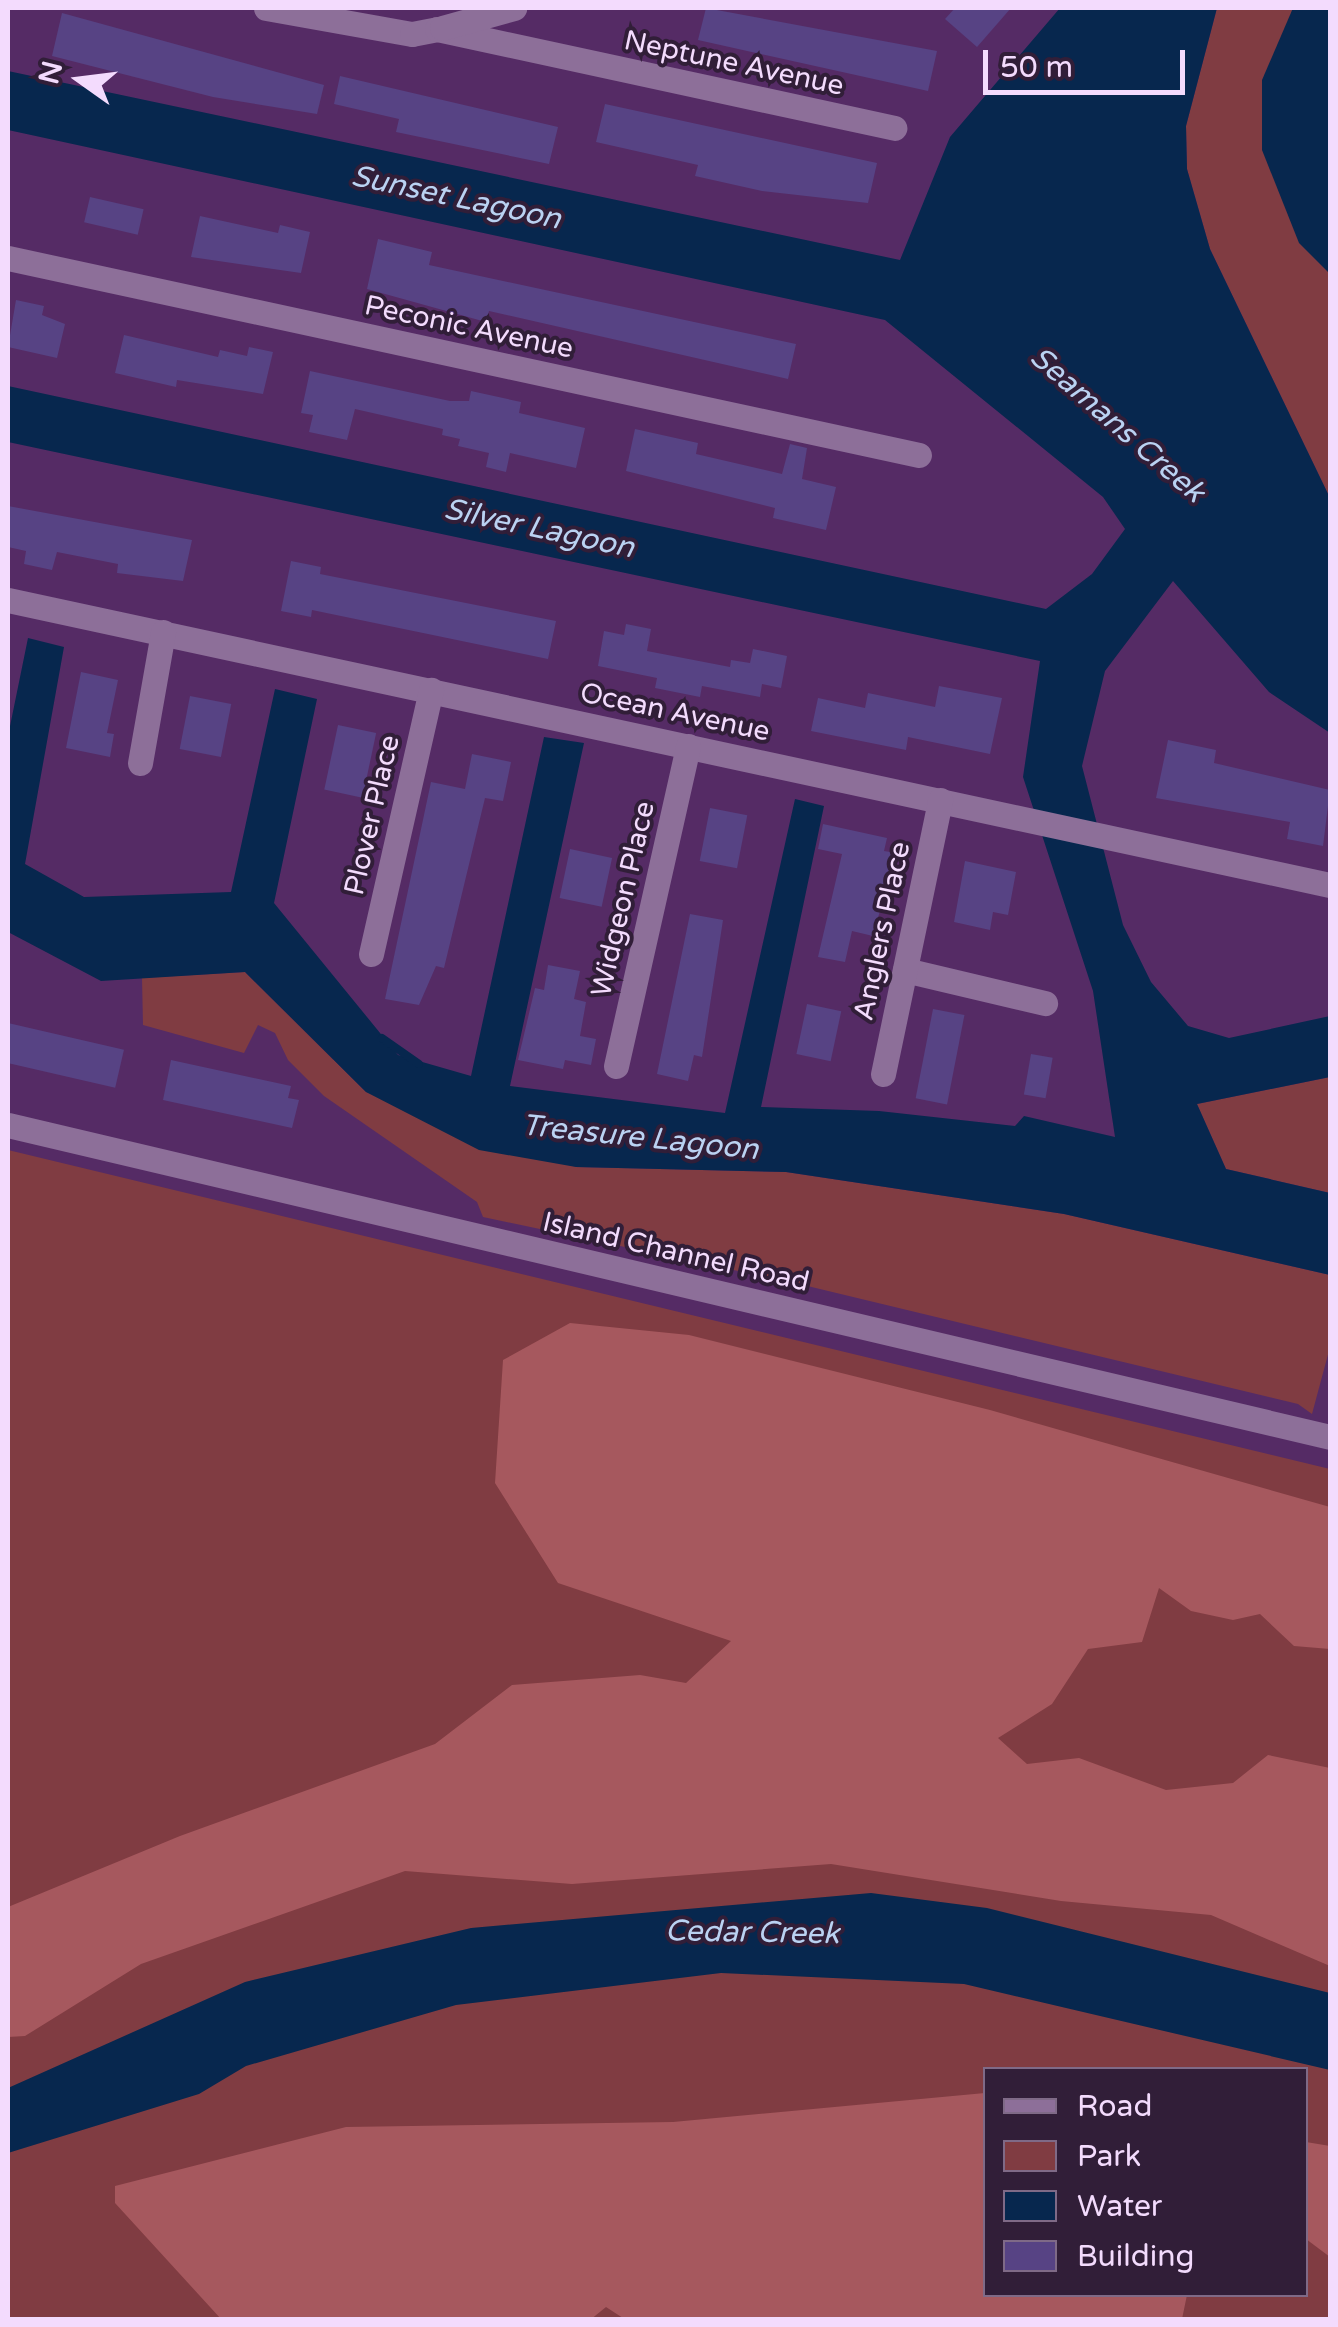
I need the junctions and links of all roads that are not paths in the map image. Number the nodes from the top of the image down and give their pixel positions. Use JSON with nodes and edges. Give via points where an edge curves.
{"nodes":[{"id":1,"x":266,"y":8,"type":"edge"},
{"id":2,"x":514,"y":8,"type":"edge"},
{"id":3,"x":437,"y":30,"type":"junction"},
{"id":4,"x":894,"y":128,"type":"dead end"},
{"id":5,"x":8,"y":258,"type":"edge"},
{"id":6,"x":919,"y":455,"type":"dead end"},
{"id":7,"x":8,"y":600,"type":"edge"},
{"id":8,"x":163,"y":632,"type":"junction"},
{"id":9,"x":431,"y":690,"type":"junction"},
{"id":10,"x":688,"y":746,"type":"junction"},
{"id":11,"x":140,"y":764,"type":"dead end"},
{"id":12,"x":940,"y":800,"type":"junction"},
{"id":13,"x":1330,"y":884,"type":"edge"},
{"id":14,"x":371,"y":954,"type":"dead end"},
{"id":15,"x":905,"y":970,"type":"junction"},
{"id":16,"x":1045,"y":1003,"type":"dead end"},
{"id":17,"x":616,"y":1066,"type":"dead end"},
{"id":18,"x":883,"y":1074,"type":"dead end"},
{"id":19,"x":8,"y":1126,"type":"edge"},
{"id":20,"x":1330,"y":1436,"type":"edge"}],
"edges":[{"from":1,"to":3,"type":"street","name":"Neptune Avenue","via":[[412,34]]},
{"from":2,"to":3,"type":"street"},
{"from":3,"to":4,"type":"street","name":"Neptune Avenue"},
{"from":5,"to":6,"type":"street","name":"Peconic Avenue"},
{"from":7,"to":8,"type":"street","name":"Ocean Avenue"},
{"from":8,"to":9,"type":"street","name":"Ocean Avenue"},
{"from":8,"to":11,"type":"street"},
{"from":9,"to":10,"type":"street","name":"Ocean Avenue"},
{"from":9,"to":14,"type":"street","name":"Plover Place"},
{"from":10,"to":12,"type":"street","name":"Ocean Avenue"},
{"from":10,"to":17,"type":"street","name":"Widgeon Place"},
{"from":12,"to":13,"type":"street","name":"Ocean Avenue"},
{"from":12,"to":15,"type":"street","name":"Anglers Place"},
{"from":15,"to":16,"type":"street"},
{"from":15,"to":18,"type":"street","name":"Anglers Place"},
{"from":19,"to":20,"type":"street","name":"Island Channel Road"}]}
